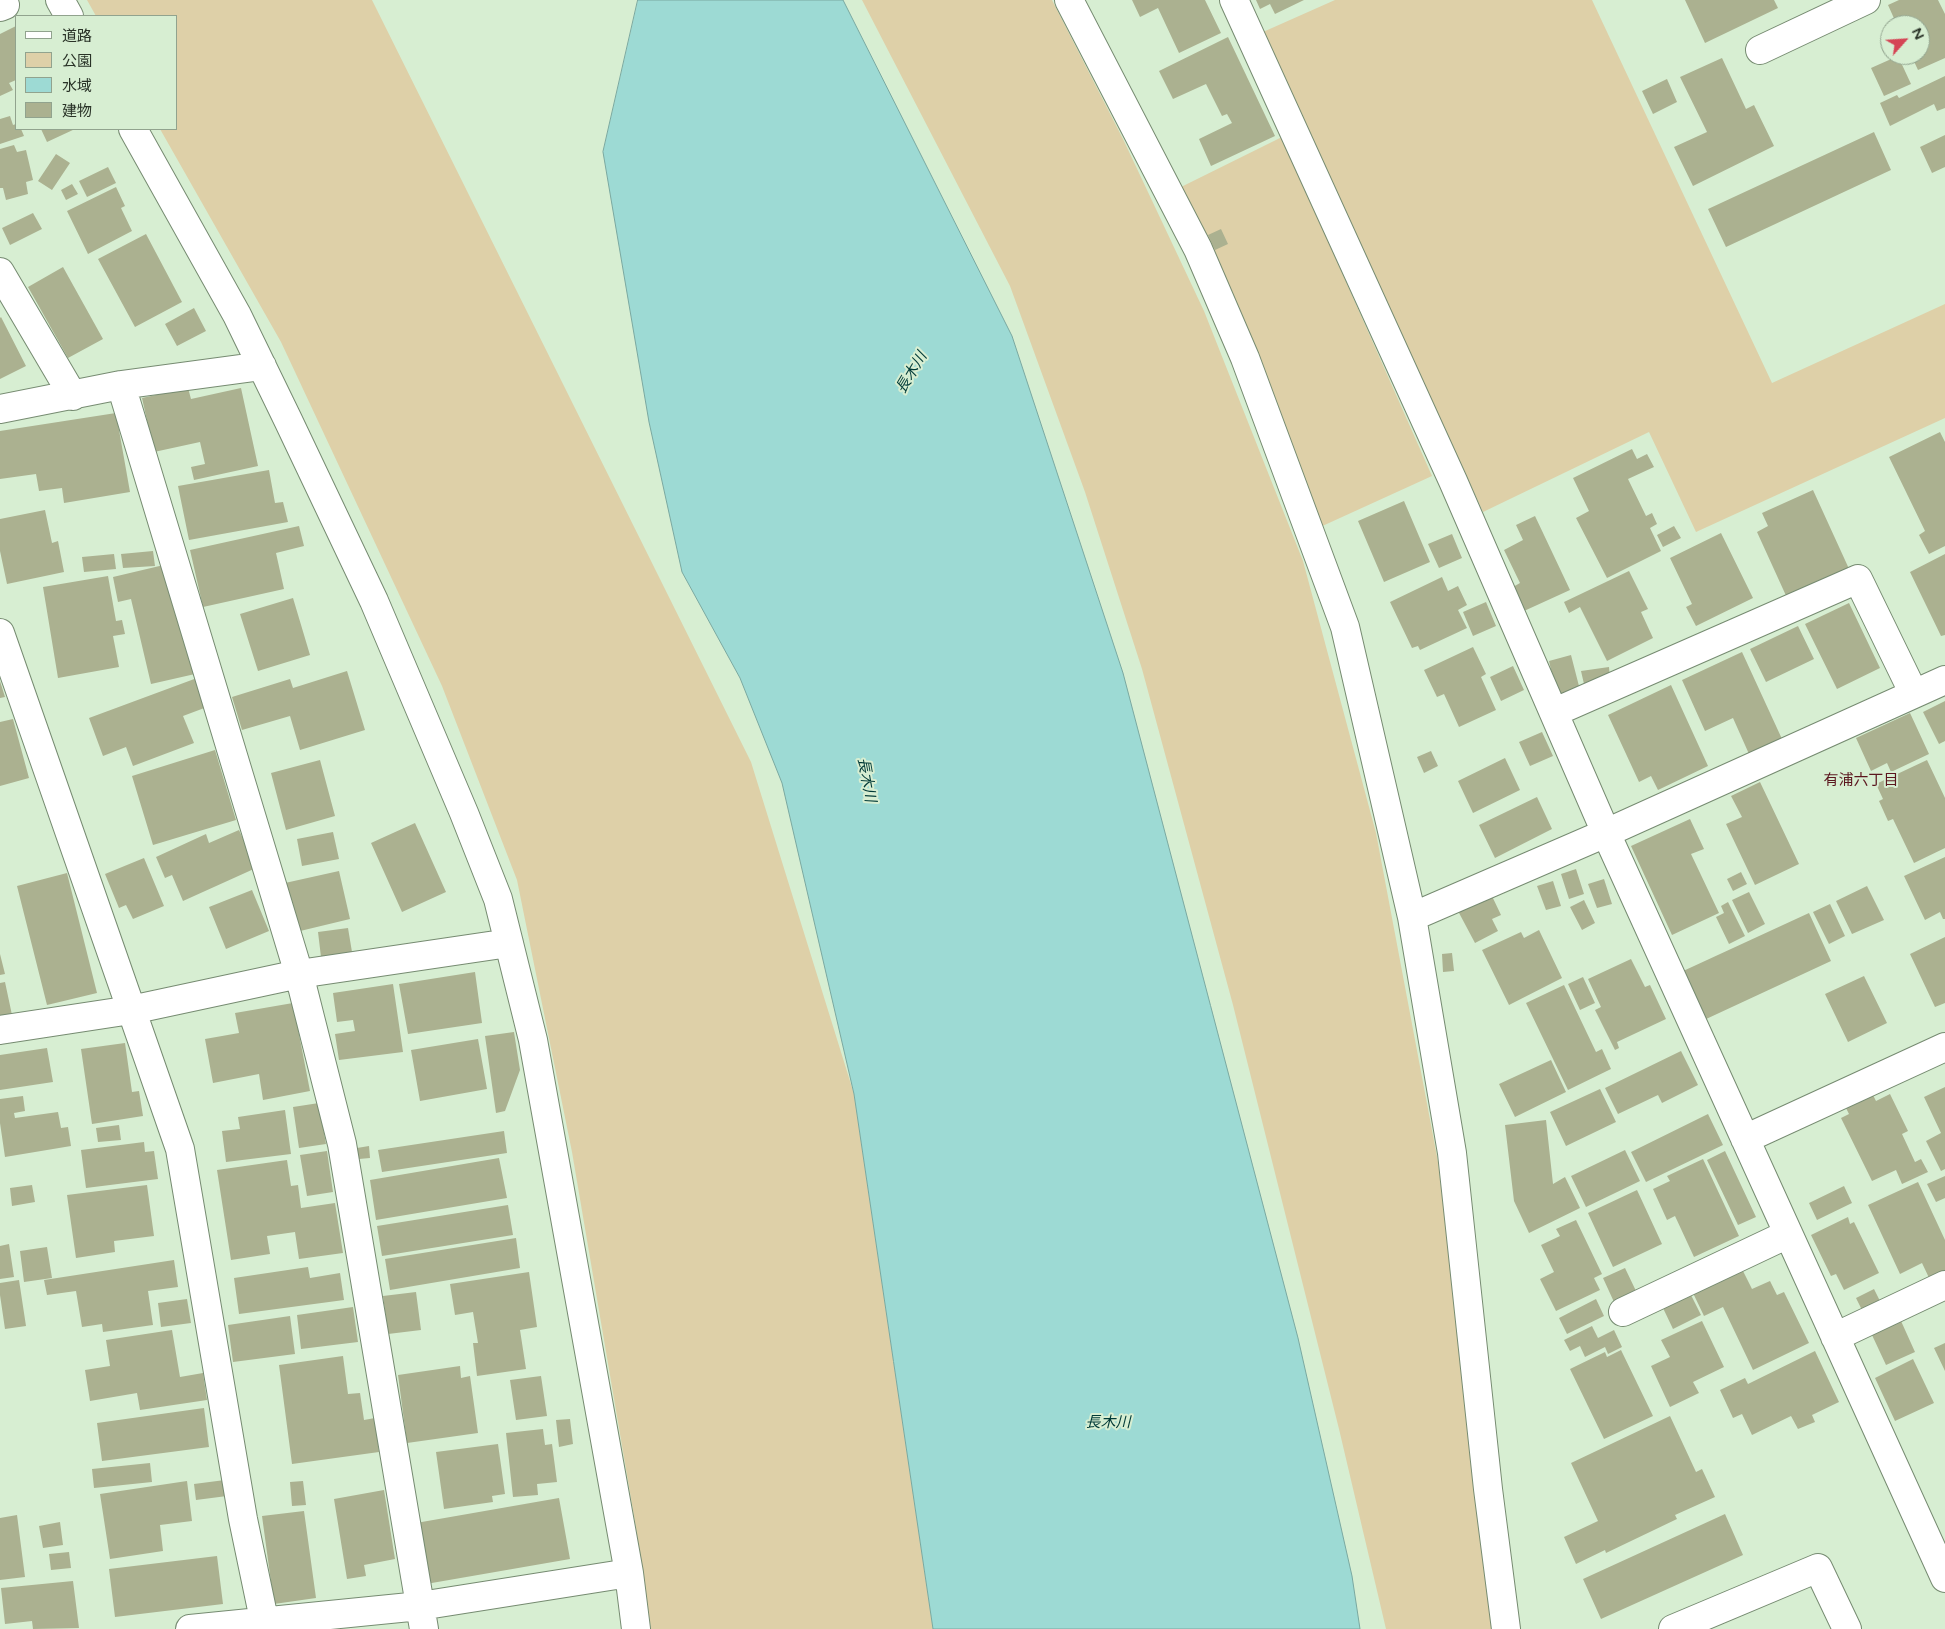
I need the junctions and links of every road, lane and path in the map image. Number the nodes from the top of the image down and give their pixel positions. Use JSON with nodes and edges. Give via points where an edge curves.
{"nodes":[{"id":1,"x":60,"y":0,"type":"edge"},
{"id":2,"x":1068,"y":0,"type":"edge"},
{"id":3,"x":1234,"y":0,"type":"edge"},
{"id":4,"x":1866,"y":0,"type":"edge"},
{"id":5,"x":68,"y":15,"type":"edge"},
{"id":6,"x":1760,"y":50,"type":"dead end"},
{"id":7,"x":134,"y":130,"type":"edge"},
{"id":8,"x":0,"y":272,"type":"edge"},
{"id":9,"x":262,"y":366,"type":"junction"},
{"id":10,"x":121,"y":385,"type":"junction"},
{"id":11,"x":74,"y":396,"type":"junction"},
{"id":12,"x":0,"y":409,"type":"edge"},
{"id":13,"x":0,"y":633,"type":"edge"},
{"id":14,"x":1945,"y":680,"type":"edge"},
{"id":15,"x":1914,"y":694,"type":"junction"},
{"id":16,"x":1555,"y":712,"type":"junction"},
{"id":17,"x":1606,"y":833,"type":"junction"},
{"id":18,"x":1412,"y":918,"type":"junction"},
{"id":19,"x":509,"y":943,"type":"junction"},
{"id":20,"x":299,"y":974,"type":"junction"},
{"id":21,"x":131,"y":1010,"type":"junction"},
{"id":22,"x":0,"y":1030,"type":"edge"},
{"id":23,"x":1945,"y":1047,"type":"edge"},
{"id":24,"x":1745,"y":1139,"type":"junction"},
{"id":25,"x":1788,"y":1234,"type":"junction"},
{"id":26,"x":1945,"y":1285,"type":"edge"},
{"id":27,"x":1623,"y":1312,"type":"dead end"},
{"id":28,"x":1836,"y":1336,"type":"junction"},
{"id":29,"x":629,"y":1572,"type":"junction"},
{"id":30,"x":1945,"y":1578,"type":"edge"},
{"id":31,"x":422,"y":1618,"type":"edge"},
{"id":32,"x":265,"y":1625,"type":"edge"},
{"id":33,"x":190,"y":1629,"type":"edge"},
{"id":34,"x":636,"y":1629,"type":"edge"},
{"id":35,"x":1506,"y":1629,"type":"edge"},
{"id":36,"x":1674,"y":1629,"type":"edge"},
{"id":37,"x":1847,"y":1629,"type":"edge"}],
"edges":[{"from":1,"to":5,"type":"street"},
{"from":2,"to":18,"type":"street","via":[[1198,249],[1249,367],[1345,626]]},
{"from":3,"to":16,"type":"street"},
{"from":4,"to":6,"type":"street"},
{"from":7,"to":9,"type":"street"},
{"from":8,"to":11,"type":"street"},
{"from":9,"to":10,"type":"street"},
{"from":9,"to":19,"type":"street","via":[[378,610],[498,899]]},
{"from":10,"to":11,"type":"street"},
{"from":10,"to":20,"type":"street"},
{"from":11,"to":12,"type":"street"},
{"from":13,"to":21,"type":"street"},
{"from":14,"to":15,"type":"street"},
{"from":15,"to":16,"type":"street","via":[[1858,579]]},
{"from":15,"to":17,"type":"street"},
{"from":16,"to":17,"type":"street"},
{"from":17,"to":18,"type":"street"},
{"from":17,"to":24,"type":"street"},
{"from":18,"to":35,"type":"street","via":[[1452,1153]]},
{"from":19,"to":20,"type":"street"},
{"from":19,"to":29,"type":"street","via":[[533,1040]]},
{"from":20,"to":21,"type":"street"},
{"from":20,"to":31,"type":"street","via":[[342,1144]]},
{"from":21,"to":22,"type":"street"},
{"from":21,"to":32,"type":"street","via":[[180,1149],[243,1519]]},
{"from":23,"to":24,"type":"street"},
{"from":24,"to":25,"type":"street"},
{"from":25,"to":27,"type":"street"},
{"from":25,"to":28,"type":"street"},
{"from":26,"to":28,"type":"street"},
{"from":28,"to":30,"type":"street"},
{"from":29,"to":31,"type":"street"},
{"from":29,"to":34,"type":"street"},
{"from":31,"to":32,"type":"street"},
{"from":32,"to":33,"type":"street"},
{"from":36,"to":37,"type":"street","via":[[1818,1568]]}]}
